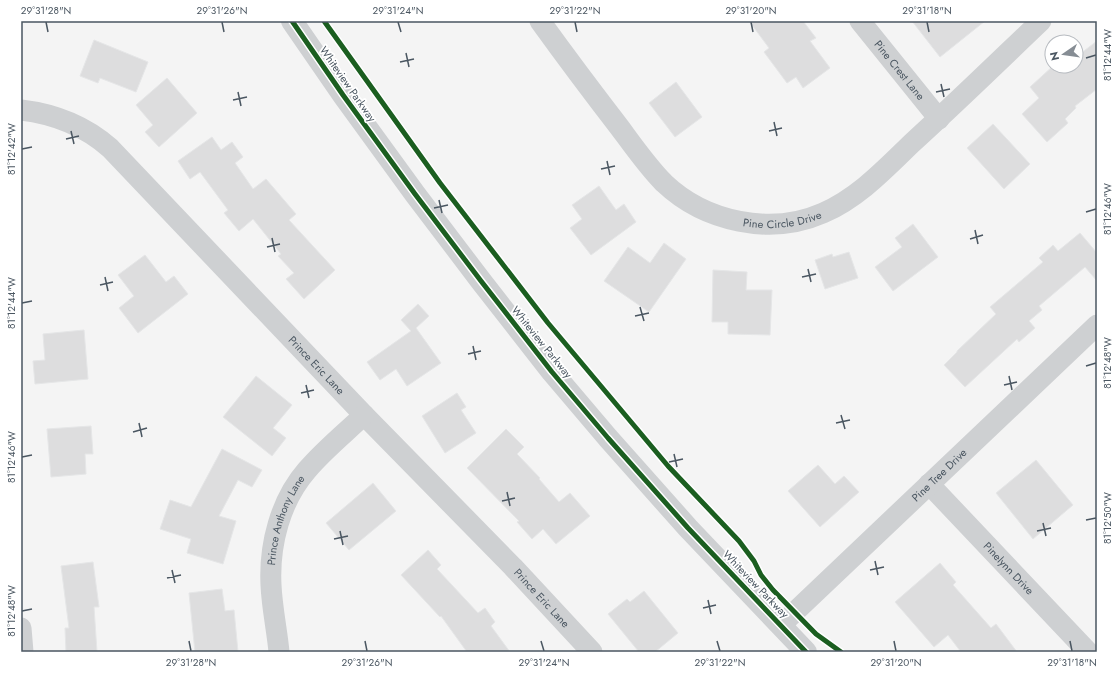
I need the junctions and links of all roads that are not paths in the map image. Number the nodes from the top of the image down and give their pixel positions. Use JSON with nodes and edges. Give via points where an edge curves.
{"nodes":[{"id":1,"x":292,"y":21,"type":"edge"},
{"id":2,"x":540,"y":21,"type":"edge"},
{"id":3,"x":860,"y":21,"type":"edge"},
{"id":4,"x":1041,"y":21,"type":"edge"},
{"id":5,"x":21,"y":110,"type":"edge"},
{"id":6,"x":939,"y":119,"type":"junction"},
{"id":7,"x":1097,"y":324,"type":"edge"},
{"id":8,"x":364,"y":415,"type":"junction"},
{"id":9,"x":929,"y":484,"type":"junction"},
{"id":10,"x":781,"y":626,"type":"junction"},
{"id":11,"x":21,"y":628,"type":"edge"},
{"id":12,"x":23,"y":652,"type":"edge"},
{"id":13,"x":279,"y":652,"type":"edge"},
{"id":14,"x":592,"y":652,"type":"edge"},
{"id":15,"x":806,"y":652,"type":"edge"},
{"id":16,"x":1088,"y":652,"type":"edge"}],
"edges":[{"from":1,"to":10,"type":"street","name":"Whiteview Parkway","via":[[415,194],[552,372],[688,528]]},
{"from":2,"to":6,"type":"street","name":"Pine Circle Drive","via":[[601,104],[664,183],[692,204],[726,218],[750,223],[785,222],[832,209],[858,192]]},
{"from":3,"to":6,"type":"street","name":"Pine Crest Lane"},
{"from":4,"to":6,"type":"street","name":"Pine Circle Drive"},
{"from":5,"to":8,"type":"street","name":"Prince Eric Lane","via":[[44,113],[71,123],[91,133],[110,148]]},
{"from":7,"to":9,"type":"street","name":"Pine Tree Drive"},
{"from":8,"to":13,"type":"street","name":"Prince Anthony Lane","via":[[307,470],[293,489],[282,514],[273,549],[271,578]]},
{"from":8,"to":14,"type":"street","name":"Prince Eric Lane"},
{"from":9,"to":10,"type":"street","name":"Pine Tree Drive"},
{"from":9,"to":16,"type":"street","name":"Pinelynn Drive"},
{"from":10,"to":15,"type":"street","name":"Whiteview Parkway"},
{"from":11,"to":12,"type":"street"}]}
